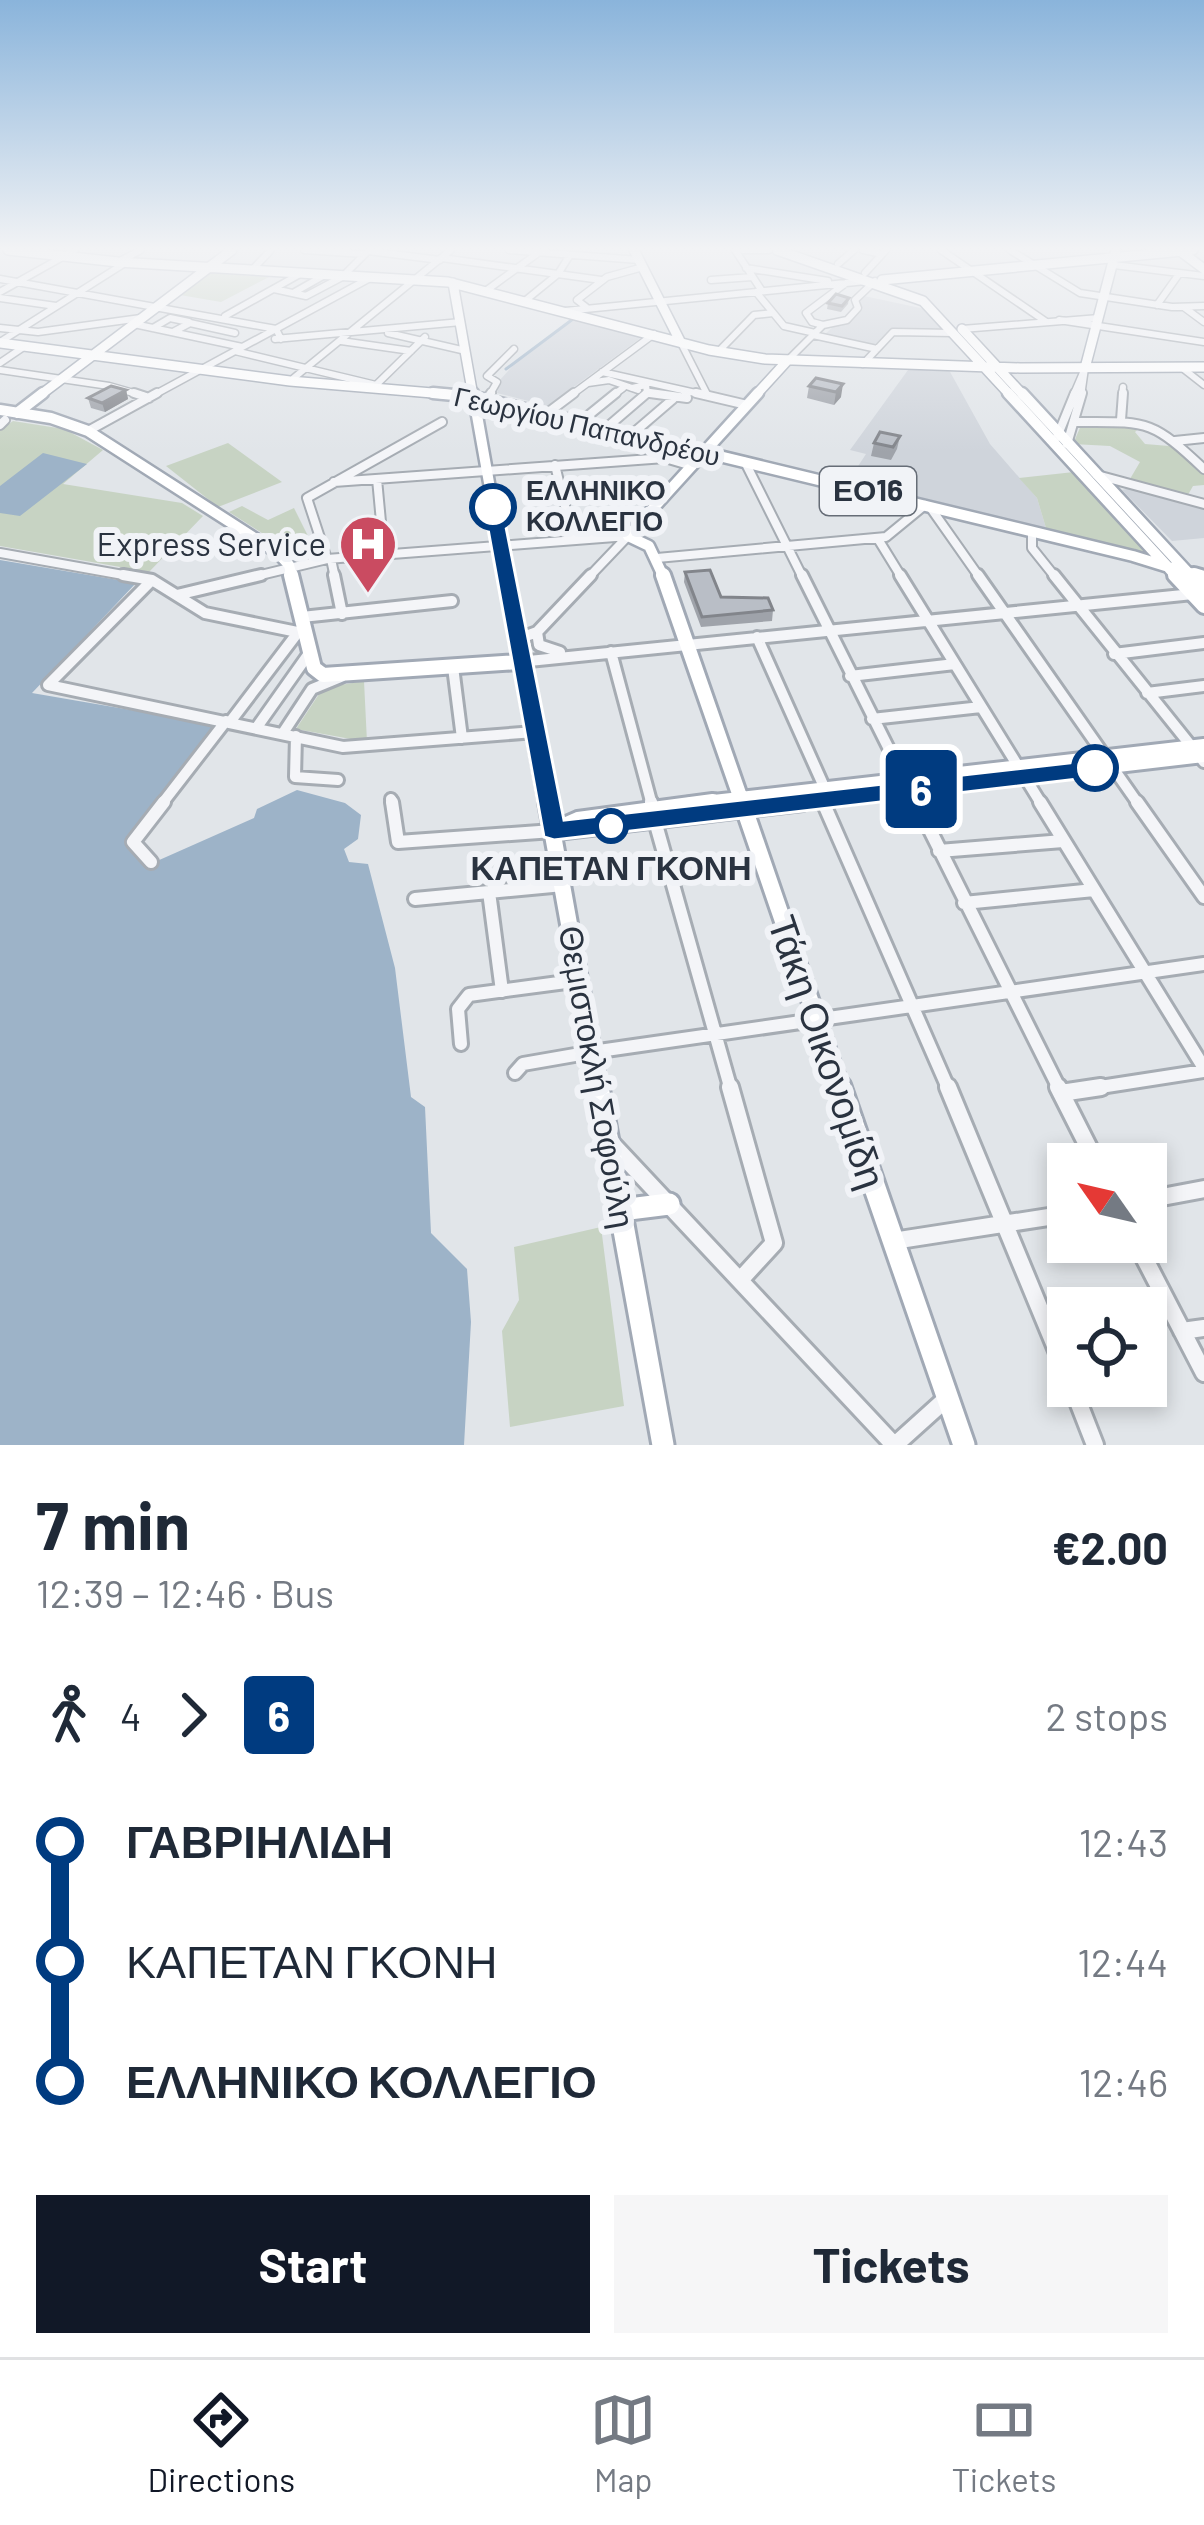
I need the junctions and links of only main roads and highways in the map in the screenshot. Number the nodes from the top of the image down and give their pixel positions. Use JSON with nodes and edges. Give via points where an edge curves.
{"nodes":[{"id":1,"x":143,"y":317,"type":"edge"},
{"id":2,"x":460,"y":317,"type":"edge"},
{"id":3,"x":593,"y":317,"type":"edge"},
{"id":4,"x":667,"y":317,"type":"edge"},
{"id":5,"x":942,"y":317,"type":"edge"},
{"id":6,"x":1099,"y":317,"type":"edge"},
{"id":7,"x":670,"y":323,"type":"junction"},
{"id":8,"x":957,"y":331,"type":"junction"},
{"id":9,"x":654,"y":334,"type":"junction"},
{"id":10,"x":680,"y":341,"type":"junction"},
{"id":11,"x":0,"y":342,"type":"edge"},
{"id":12,"x":93,"y":355,"type":"junction"},
{"id":13,"x":787,"y":361,"type":"junction"},
{"id":14,"x":1204,"y":367,"type":"edge"},
{"id":15,"x":982,"y":368,"type":"junction"},
{"id":16,"x":997,"y":368,"type":"junction"},
{"id":17,"x":1084,"y":368,"type":"junction"},
{"id":18,"x":481,"y":399,"type":"junction"},
{"id":19,"x":4,"y":418,"type":"edge"},
{"id":20,"x":1059,"y":440,"type":"junction"},
{"id":21,"x":704,"y":453,"type":"junction"},
{"id":22,"x":1165,"y":565,"type":"junction"},
{"id":23,"x":1186,"y":572,"type":"junction"},
{"id":24,"x":1204,"y":578,"type":"edge"},
{"id":25,"x":1198,"y":592,"type":"edge"},
{"id":26,"x":1204,"y":606,"type":"edge"},
{"id":27,"x":519,"y":662,"type":"junction"},
{"id":28,"x":1201,"y":753,"type":"edge"},
{"id":29,"x":742,"y":806,"type":"junction"},
{"id":30,"x":554,"y":831,"type":"junction"},
{"id":31,"x":669,"y":1204,"type":"road end"},
{"id":32,"x":621,"y":1210,"type":"junction"},
{"id":33,"x":663,"y":1445,"type":"edge"},
{"id":34,"x":964,"y":1445,"type":"edge"}],
"edges":[{"from":1,"to":12,"type":"main road"},
{"from":2,"to":18,"type":"main road","name":"Θεμιστοκλή Σοφούλη"},
{"from":3,"to":9,"type":"main road"},
{"from":4,"to":7,"type":"main road"},
{"from":5,"to":8,"type":"main road"},
{"from":6,"to":17,"type":"main road"},
{"from":7,"to":9,"type":"main road"},
{"from":7,"to":10,"type":"main road"},
{"from":8,"to":15,"type":"main road"},
{"from":8,"to":16,"type":"main road"},
{"from":9,"to":10,"type":"main road"},
{"from":10,"to":13,"type":"main road"},
{"from":11,"to":12,"type":"main road","name":"Γεωργίου Παπανδρέου","number":"ΕΟ16"},
{"from":12,"to":18,"type":"main road","name":"Γεωργίου Παπανδρέου","number":"ΕΟ16"},
{"from":12,"to":19,"type":"main road"},
{"from":13,"to":15,"type":"main road"},
{"from":13,"to":21,"type":"main road"},
{"from":14,"to":17,"type":"main road"},
{"from":15,"to":16,"type":"main road"},
{"from":15,"to":20,"type":"main road"},
{"from":16,"to":17,"type":"main road"},
{"from":16,"to":20,"type":"main road"},
{"from":18,"to":21,"type":"main road","name":"Γεωργίου Παπανδρέου","number":"ΕΟ16"},
{"from":18,"to":27,"type":"main road","name":"Θεμιστοκλή Σοφούλη"},
{"from":19,"to":27,"type":"main road","via":[[88,431],[269,547],[289,565],[317,673]]},
{"from":20,"to":22,"type":"main road"},
{"from":20,"to":23,"type":"main road"},
{"from":21,"to":22,"type":"main road","name":"Γεωργίου Παπανδρέου","number":"ΕΟ16"},
{"from":21,"to":29,"type":"main road","name":"Τάκη Οικονομίδη","via":[[628,536],[658,558]]},
{"from":22,"to":23,"type":"main road","number":"ΕΟ16"},
{"from":22,"to":25,"type":"main road"},
{"from":23,"to":24,"type":"main road","number":"ΕΟ16"},
{"from":23,"to":25,"type":"main road"},
{"from":25,"to":26,"type":"main road"},
{"from":27,"to":30,"type":"main road","name":"Θεμιστοκλή Σοφούλη"},
{"from":28,"to":29,"type":"main road"},
{"from":29,"to":30,"type":"main road"},
{"from":29,"to":34,"type":"main road","name":"Τάκη Οικονομίδη"},
{"from":30,"to":32,"type":"main road","name":"Θεμιστοκλή Σοφούλη"},
{"from":31,"to":32,"type":"main road"},
{"from":32,"to":33,"type":"main road","name":"Θεμιστοκλή Σοφούλη"}]}
